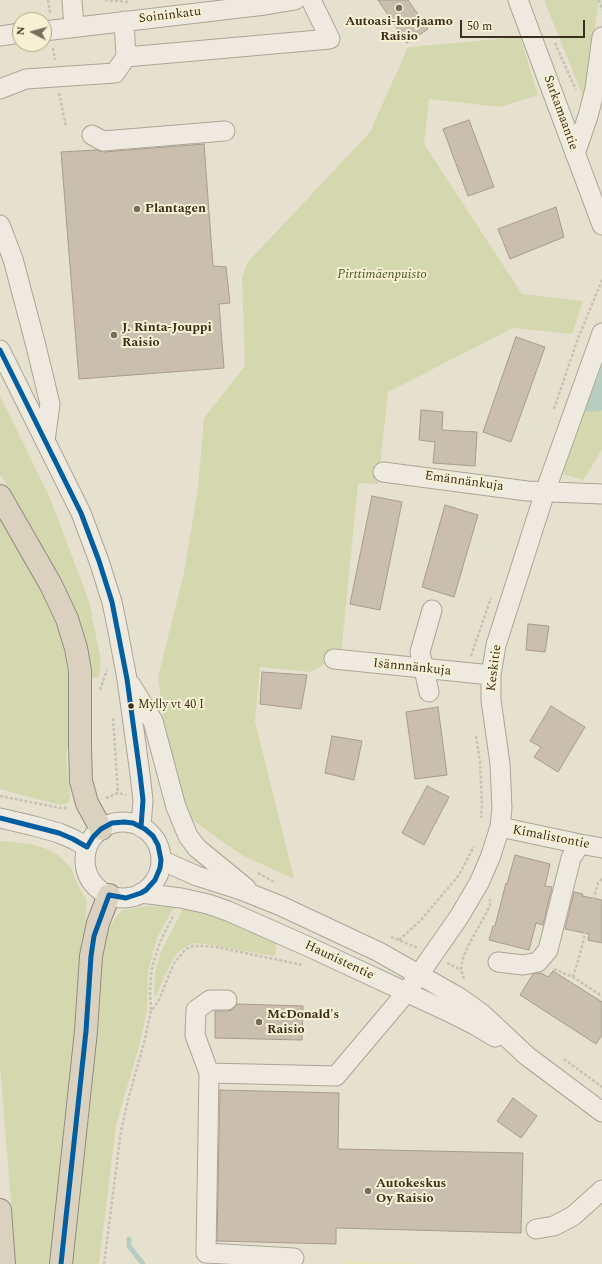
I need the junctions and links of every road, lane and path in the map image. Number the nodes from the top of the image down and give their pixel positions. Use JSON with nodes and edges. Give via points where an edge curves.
{"nodes":[{"id":1,"x":72,"y":0,"type":"edge"},
{"id":2,"x":295,"y":0,"type":"edge"},
{"id":3,"x":311,"y":0,"type":"edge"},
{"id":4,"x":518,"y":0,"type":"edge"},
{"id":5,"x":599,"y":0,"type":"edge"},
{"id":6,"x":602,"y":10,"type":"edge"},
{"id":7,"x":124,"y":21,"type":"junction"},
{"id":8,"x":74,"y":27,"type":"junction"},
{"id":9,"x":52,"y":30,"type":"edge"},
{"id":10,"x":12,"y":34,"type":"edge"},
{"id":11,"x":0,"y":36,"type":"edge"},
{"id":12,"x":602,"y":37,"type":"edge"},
{"id":13,"x":126,"y":57,"type":"junction"},
{"id":14,"x":0,"y":89,"type":"edge"},
{"id":15,"x":225,"y":131,"type":"dead end"},
{"id":16,"x":92,"y":134,"type":"dead end"},
{"id":17,"x":575,"y":154,"type":"junction"},
{"id":18,"x":0,"y":225,"type":"edge"},
{"id":19,"x":602,"y":225,"type":"edge"},
{"id":20,"x":602,"y":333,"type":"edge"},
{"id":21,"x":0,"y":350,"type":"edge"},
{"id":22,"x":45,"y":441,"type":"junction"},
{"id":23,"x":383,"y":472,"type":"dead end"},
{"id":24,"x":545,"y":492,"type":"junction"},
{"id":25,"x":602,"y":494,"type":"edge"},
{"id":26,"x":0,"y":496,"type":"edge"},
{"id":27,"x":432,"y":610,"type":"dead end"},
{"id":28,"x":334,"y":659,"type":"dead end"},
{"id":29,"x":108,"y":666,"type":"dead end"},
{"id":30,"x":423,"y":669,"type":"junction"},
{"id":31,"x":109,"y":674,"type":"dead end"},
{"id":32,"x":491,"y":675,"type":"junction"},
{"id":33,"x":127,"y":679,"type":"junction"},
{"id":34,"x":429,"y":692,"type":"dead end"},
{"id":35,"x":112,"y":711,"type":"dead end"},
{"id":36,"x":0,"y":796,"type":"edge"},
{"id":37,"x":102,"y":800,"type":"dead end"},
{"id":38,"x":75,"y":806,"type":"dead end"},
{"id":39,"x":0,"y":818,"type":"edge"},
{"id":40,"x":141,"y":827,"type":"junction"},
{"id":41,"x":500,"y":827,"type":"junction"},
{"id":42,"x":101,"y":828,"type":"junction"},
{"id":43,"x":594,"y":842,"type":"edge"},
{"id":44,"x":87,"y":847,"type":"junction"},
{"id":45,"x":161,"y":860,"type":"junction"},
{"id":46,"x":602,"y":879,"type":"edge"},
{"id":47,"x":141,"y":894,"type":"junction"},
{"id":48,"x":109,"y":895,"type":"junction"},
{"id":49,"x":257,"y":896,"type":"junction"},
{"id":50,"x":174,"y":914,"type":"dead end"},
{"id":51,"x":498,"y":962,"type":"dead end"},
{"id":52,"x":538,"y":962,"type":"junction"},
{"id":53,"x":310,"y":967,"type":"dead end"},
{"id":54,"x":419,"y":974,"type":"junction"},
{"id":55,"x":573,"y":977,"type":"junction"},
{"id":56,"x":406,"y":993,"type":"junction"},
{"id":57,"x":602,"y":996,"type":"edge"},
{"id":58,"x":227,"y":1000,"type":"dead end"},
{"id":59,"x":151,"y":1011,"type":"junction"},
{"id":60,"x":527,"y":1056,"type":"junction"},
{"id":61,"x":209,"y":1073,"type":"junction"},
{"id":62,"x":602,"y":1112,"type":"edge"},
{"id":63,"x":602,"y":1190,"type":"edge"},
{"id":64,"x":0,"y":1210,"type":"edge"},
{"id":65,"x":536,"y":1229,"type":"dead end"},
{"id":66,"x":294,"y":1258,"type":"dead end"},
{"id":67,"x":4,"y":1264,"type":"edge"},
{"id":68,"x":61,"y":1264,"type":"edge"},
{"id":69,"x":104,"y":1264,"type":"edge"}],
"edges":[{"from":1,"to":8,"type":"street"},
{"from":2,"to":7,"type":"street","name":"Soininkatu"},
{"from":3,"to":13,"type":"street","via":[[330,39]]},
{"from":4,"to":17,"type":"street","name":"Sarkamaantie"},
{"from":5,"to":6,"type":"path"},
{"from":7,"to":8,"type":"street","name":"Soininkatu"},
{"from":7,"to":13,"type":"street"},
{"from":8,"to":9,"type":"street","name":"Soininkatu"},
{"from":10,"to":11,"type":"street"},
{"from":12,"to":17,"type":"street","via":[[595,89]]},
{"from":13,"to":14,"type":"street","via":[[115,73],[26,79]]},
{"from":15,"to":16,"type":"street","via":[[103,140]]},
{"from":17,"to":19,"type":"street","name":"Sarkamaantie"},
{"from":18,"to":22,"type":"street","via":[[13,259],[50,404]]},
{"from":20,"to":24,"type":"street","name":"Keskitie"},
{"from":21,"to":22,"type":"street"},
{"from":22,"to":33,"type":"street","via":[[81,514],[99,561],[112,602]]},
{"from":23,"to":24,"type":"street","name":"Emännänkuja"},
{"from":24,"to":25,"type":"street","name":"Emännänkuja"},
{"from":24,"to":32,"type":"street","name":"Keskitie","via":[[496,644]]},
{"from":26,"to":42,"type":"highway","via":[[51,585],[67,619],[76,648],[80,671],[81,781],[87,803]]},
{"from":27,"to":30,"type":"street","via":[[420,652]]},
{"from":28,"to":30,"type":"street","name":"Isännnänkuja"},
{"from":29,"to":31,"type":"path"},
{"from":30,"to":32,"type":"street","name":"Isännnänkuja"},
{"from":30,"to":34,"type":"street"},
{"from":32,"to":41,"type":"street","name":"Keskitie","via":[[491,700],[500,764]]},
{"from":33,"to":40,"type":"street","via":[[143,800]]},
{"from":33,"to":49,"type":"street","via":[[153,721],[176,807],[188,836],[197,848]]},
{"from":35,"to":37,"type":"path","via":[[118,793]]},
{"from":36,"to":38,"type":"path","via":[[60,808]]},
{"from":39,"to":44,"type":"street","via":[[34,826],[73,839]]},
{"from":40,"to":42,"type":"street","via":[[124,822],[112,823]]},
{"from":40,"to":45,"type":"street","via":[[153,836]]},
{"from":41,"to":43,"type":"street","name":"Kimalistontie"},
{"from":41,"to":54,"type":"street","name":"Keskitie","via":[[479,883],[459,917]]},
{"from":42,"to":44,"type":"street"},
{"from":43,"to":52,"type":"street","via":[[571,858],[548,950]]},
{"from":44,"to":48,"type":"street","via":[[87,873],[94,884]]},
{"from":45,"to":47,"type":"street","via":[[155,880]]},
{"from":45,"to":49,"type":"street","name":"Haunistentie","via":[[197,876]]},
{"from":46,"to":55,"type":"path","via":[[598,883]]},
{"from":47,"to":48,"type":"street","via":[[126,898]]},
{"from":47,"to":56,"type":"street","name":"Haunistentie","via":[[181,898],[228,910]]},
{"from":48,"to":68,"type":"highway","via":[[98,923],[91,956],[86,1031]]},
{"from":49,"to":54,"type":"street","name":"Haunistentie","via":[[379,952]]},
{"from":50,"to":59,"type":"path","via":[[160,942],[152,967]]},
{"from":51,"to":52,"type":"street","via":[[523,965]]},
{"from":52,"to":55,"type":"path"},
{"from":53,"to":59,"type":"path","via":[[216,947],[193,946],[186,949],[174,963],[158,1002]]},
{"from":54,"to":56,"type":"street","name":"Keskitie"},
{"from":54,"to":60,"type":"street","name":"Haunistentie","via":[[481,1013]]},
{"from":55,"to":57,"type":"path"},
{"from":56,"to":60,"type":"street","name":"Haunistentie","via":[[475,1025]]},
{"from":56,"to":61,"type":"street","name":"Keskitie","via":[[336,1076]]},
{"from":58,"to":61,"type":"street","via":[[210,1000],[196,1010],[196,1035]]},
{"from":59,"to":69,"type":"path","via":[[121,1131]]},
{"from":60,"to":62,"type":"street","name":"Haunistentie"},
{"from":61,"to":66,"type":"street","via":[[206,1253]]},
{"from":63,"to":65,"type":"street","via":[[573,1216],[554,1226]]},
{"from":64,"to":67,"type":"highway"}]}
